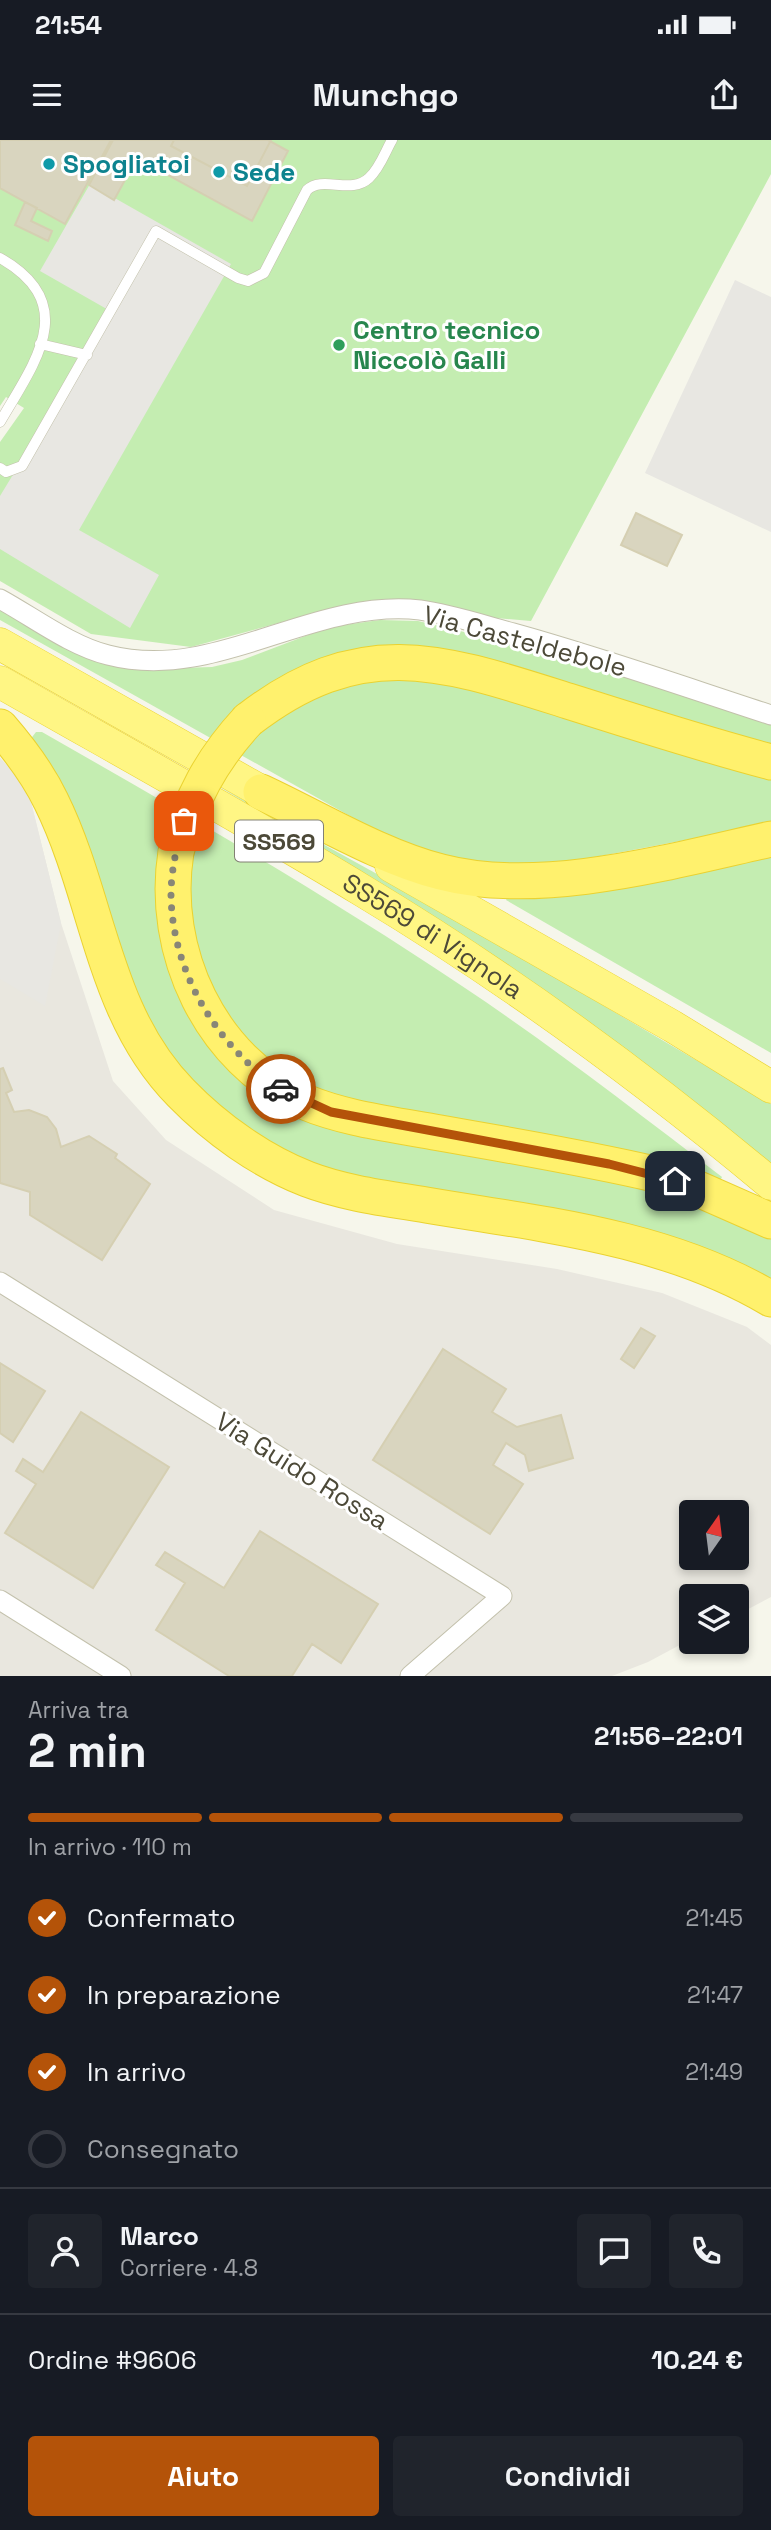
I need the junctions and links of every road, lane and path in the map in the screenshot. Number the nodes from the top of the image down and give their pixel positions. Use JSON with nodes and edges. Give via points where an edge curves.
{"nodes":[{"id":1,"x":392,"y":140,"type":"edge"},
{"id":2,"x":0,"y":258,"type":"edge"},
{"id":3,"x":40,"y":344,"type":"junction"},
{"id":4,"x":87,"y":355,"type":"junction"},
{"id":5,"x":0,"y":422,"type":"edge"},
{"id":6,"x":0,"y":468,"type":"edge"},
{"id":7,"x":0,"y":599,"type":"edge"},
{"id":8,"x":0,"y":644,"type":"edge"},
{"id":9,"x":0,"y":682,"type":"edge"},
{"id":10,"x":771,"y":715,"type":"edge"},
{"id":11,"x":0,"y":727,"type":"edge"},
{"id":12,"x":771,"y":762,"type":"edge"},
{"id":13,"x":261,"y":792,"type":"junction"},
{"id":14,"x":771,"y":839,"type":"edge"},
{"id":15,"x":771,"y":1087,"type":"edge"},
{"id":16,"x":771,"y":1184,"type":"edge"},
{"id":17,"x":771,"y":1221,"type":"edge"},
{"id":18,"x":0,"y":1282,"type":"edge"},
{"id":19,"x":771,"y":1299,"type":"edge"},
{"id":20,"x":0,"y":1600,"type":"edge"},
{"id":21,"x":121,"y":1676,"type":"edge"},
{"id":22,"x":410,"y":1676,"type":"edge"}],
"edges":[{"from":1,"to":4,"type":"lane","via":[[368,179],[354,186],[320,184],[307,190],[264,272],[255,279],[238,278],[156,231]]},
{"from":2,"to":3,"type":"lane","via":[[30,278],[39,290],[46,321]]},
{"from":3,"to":4,"type":"lane"},
{"from":3,"to":5,"type":"lane"},
{"from":4,"to":6,"type":"lane","via":[[22,466],[6,472]]},
{"from":7,"to":10,"type":"street","name":"Via Casteldebole","via":[[106,655],[143,661],[224,652],[335,615],[420,610],[555,645]]},
{"from":8,"to":13,"type":"highway","name":"SS569 di Vignola","number":"SS569"},
{"from":9,"to":16,"type":"highway","name":"SS569 di Vignola","number":"SS569","via":[[298,852],[462,955],[629,1072]]},
{"from":11,"to":19,"type":"highway","via":[[52,802],[110,972],[135,1030],[181,1094],[236,1139],[310,1180],[630,1242],[708,1267]]},
{"from":12,"to":17,"type":"highway","bridge":true,"via":[[486,675],[424,662],[384,662],[341,670],[288,691],[248,720],[219,753],[188,810],[176,852],[171,895],[177,941],[194,989],[233,1048],[279,1088],[331,1112],[654,1174]]},
{"from":13,"to":14,"type":"highway","via":[[412,863],[511,882],[586,875]]},
{"from":13,"to":15,"type":"highway","name":"SS569 di Vignola","number":"SS569"},
{"from":18,"to":22,"type":"street","name":"Via Guido Rossa","via":[[502,1596]]},
{"from":20,"to":21,"type":"street"}]}
